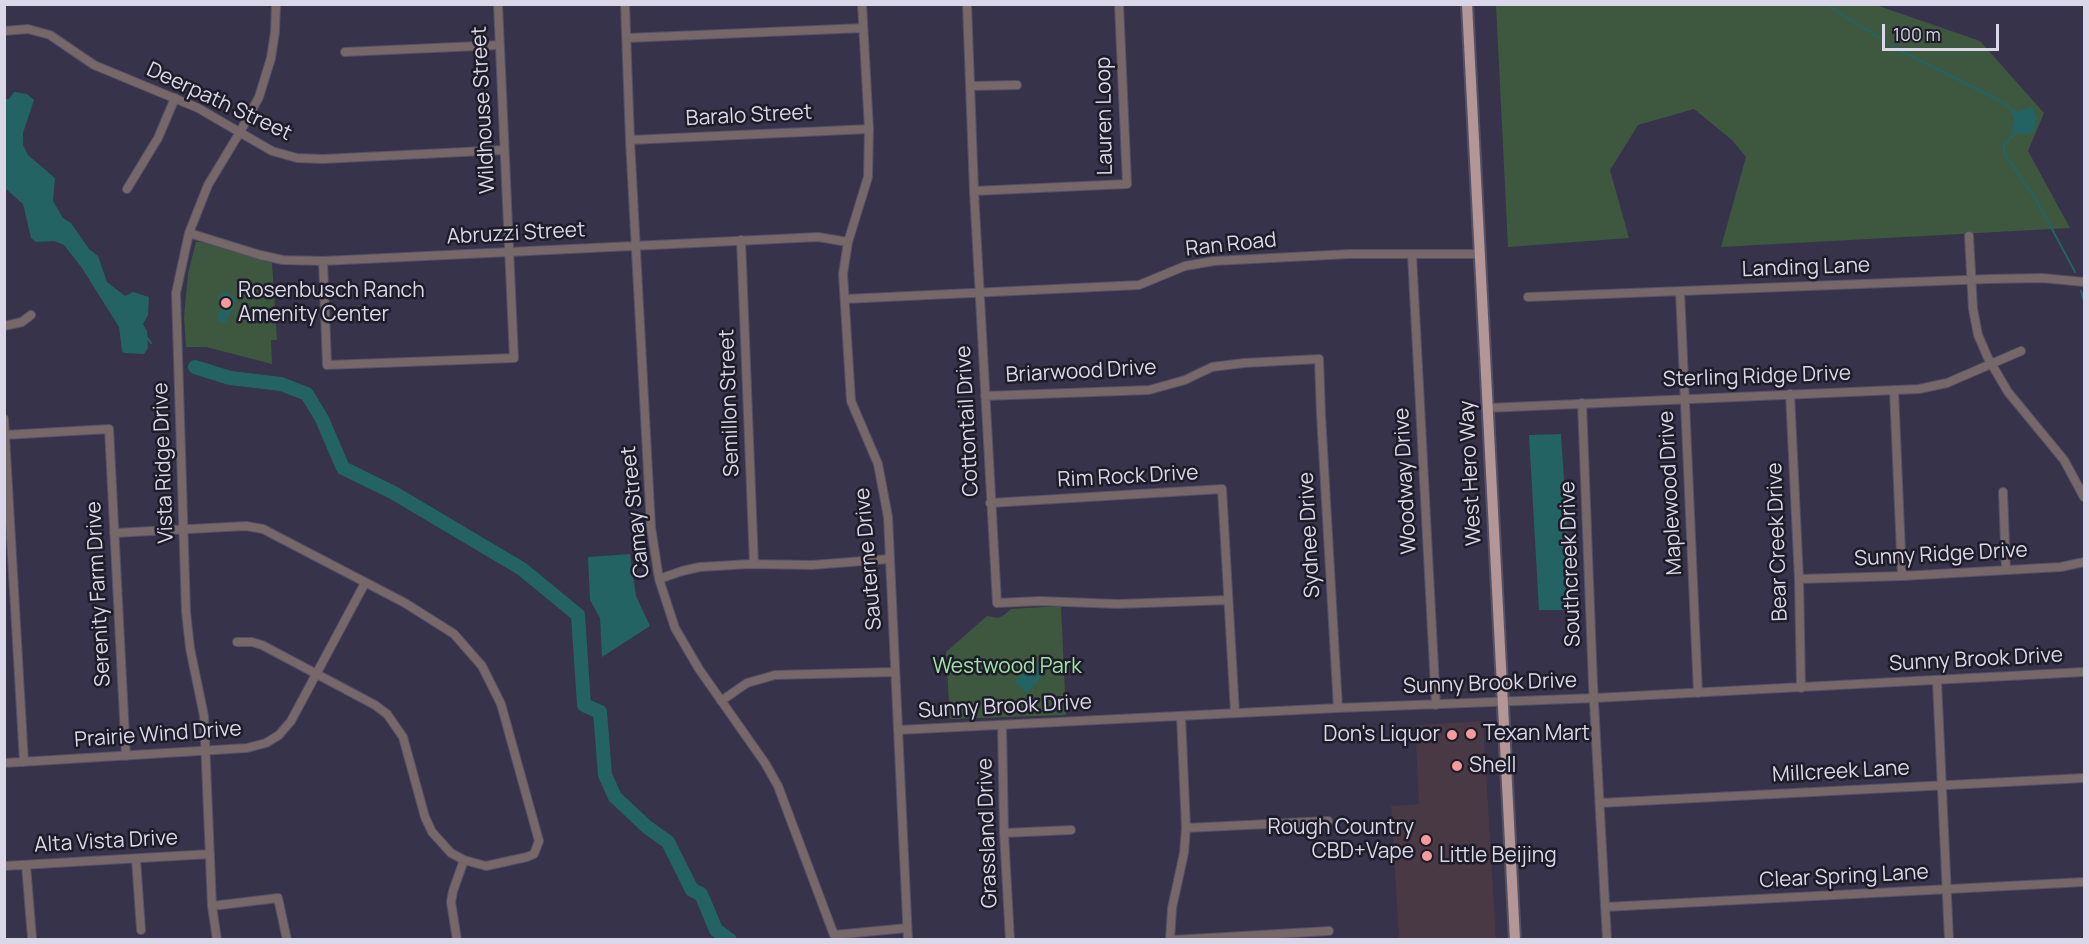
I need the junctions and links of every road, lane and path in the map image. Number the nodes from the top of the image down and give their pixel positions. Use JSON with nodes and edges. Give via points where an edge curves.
{"nodes":[{"id":1,"x":276,"y":4,"type":"edge"},
{"id":2,"x":498,"y":4,"type":"edge"},
{"id":3,"x":625,"y":4,"type":"edge"},
{"id":4,"x":862,"y":4,"type":"edge"},
{"id":5,"x":967,"y":4,"type":"edge"},
{"id":6,"x":1119,"y":4,"type":"edge"},
{"id":7,"x":1467,"y":4,"type":"edge"},
{"id":8,"x":863,"y":28,"type":"junction"},
{"id":9,"x":4,"y":31,"type":"edge"},
{"id":10,"x":627,"y":38,"type":"junction"},
{"id":11,"x":500,"y":45,"type":"junction"},
{"id":12,"x":345,"y":52,"type":"dead end"},
{"id":13,"x":1017,"y":85,"type":"dead end"},
{"id":14,"x":971,"y":86,"type":"junction"},
{"id":15,"x":175,"y":98,"type":"junction"},
{"id":16,"x":869,"y":129,"type":"junction"},
{"id":17,"x":240,"y":132,"type":"junction"},
{"id":18,"x":630,"y":140,"type":"junction"},
{"id":19,"x":504,"y":150,"type":"junction"},
{"id":20,"x":127,"y":189,"type":"dead end"},
{"id":21,"x":974,"y":191,"type":"junction"},
{"id":22,"x":189,"y":233,"type":"junction"},
{"id":23,"x":1969,"y":236,"type":"dead end"},
{"id":24,"x":741,"y":240,"type":"junction"},
{"id":25,"x":848,"y":242,"type":"junction"},
{"id":26,"x":636,"y":246,"type":"junction"},
{"id":27,"x":509,"y":253,"type":"junction"},
{"id":28,"x":1480,"y":254,"type":"junction"},
{"id":29,"x":1412,"y":255,"type":"junction"},
{"id":30,"x":323,"y":261,"type":"junction"},
{"id":31,"x":1971,"y":279,"type":"junction"},
{"id":32,"x":2085,"y":282,"type":"edge"},
{"id":33,"x":1680,"y":291,"type":"junction"},
{"id":34,"x":980,"y":292,"type":"junction"},
{"id":35,"x":1528,"y":297,"type":"dead end"},
{"id":36,"x":845,"y":299,"type":"junction"},
{"id":37,"x":31,"y":315,"type":"dead end"},
{"id":38,"x":4,"y":326,"type":"edge"},
{"id":39,"x":2021,"y":351,"type":"dead end"},
{"id":40,"x":1319,"y":359,"type":"joint"},
{"id":41,"x":1991,"y":363,"type":"junction"},
{"id":42,"x":1894,"y":390,"type":"junction"},
{"id":43,"x":1790,"y":394,"type":"junction"},
{"id":44,"x":985,"y":396,"type":"junction"},
{"id":45,"x":1685,"y":398,"type":"junction"},
{"id":46,"x":1582,"y":403,"type":"junction"},
{"id":47,"x":1487,"y":408,"type":"junction"},
{"id":48,"x":4,"y":419,"type":"edge"},
{"id":49,"x":5,"y":435,"type":"edge"},
{"id":50,"x":2003,"y":492,"type":"dead end"},
{"id":51,"x":2085,"y":497,"type":"edge"},
{"id":52,"x":990,"y":503,"type":"junction"},
{"id":53,"x":184,"y":528,"type":"junction"},
{"id":54,"x":114,"y":533,"type":"junction"},
{"id":55,"x":890,"y":560,"type":"junction"},
{"id":56,"x":2085,"y":562,"type":"edge"},
{"id":57,"x":754,"y":564,"type":"junction"},
{"id":58,"x":2006,"y":570,"type":"junction"},
{"id":59,"x":1902,"y":576,"type":"junction"},
{"id":60,"x":659,"y":579,"type":"junction"},
{"id":61,"x":1799,"y":579,"type":"junction"},
{"id":62,"x":365,"y":583,"type":"junction"},
{"id":63,"x":1228,"y":600,"type":"junction"},
{"id":64,"x":237,"y":642,"type":"dead end"},
{"id":65,"x":895,"y":672,"type":"junction"},
{"id":66,"x":2085,"y":672,"type":"edge"},
{"id":67,"x":315,"y":675,"type":"junction"},
{"id":68,"x":1938,"y":681,"type":"junction"},
{"id":69,"x":1801,"y":688,"type":"junction"},
{"id":70,"x":1698,"y":693,"type":"junction"},
{"id":71,"x":1595,"y":698,"type":"junction"},
{"id":72,"x":721,"y":701,"type":"junction"},
{"id":73,"x":1504,"y":701,"type":"junction"},
{"id":74,"x":1436,"y":705,"type":"junction"},
{"id":75,"x":1338,"y":708,"type":"junction"},
{"id":76,"x":1234,"y":713,"type":"junction"},
{"id":77,"x":1181,"y":716,"type":"junction"},
{"id":78,"x":1002,"y":725,"type":"junction"},
{"id":79,"x":898,"y":730,"type":"junction"},
{"id":80,"x":205,"y":750,"type":"junction"},
{"id":81,"x":126,"y":756,"type":"junction"},
{"id":82,"x":24,"y":762,"type":"junction"},
{"id":83,"x":4,"y":763,"type":"edge"},
{"id":84,"x":2085,"y":778,"type":"edge"},
{"id":85,"x":1942,"y":785,"type":"junction"},
{"id":86,"x":1600,"y":803,"type":"junction"},
{"id":87,"x":1328,"y":821,"type":"dead end"},
{"id":88,"x":1186,"y":828,"type":"junction"},
{"id":89,"x":1071,"y":830,"type":"dead end"},
{"id":90,"x":1004,"y":833,"type":"junction"},
{"id":91,"x":210,"y":854,"type":"junction"},
{"id":92,"x":136,"y":858,"type":"junction"},
{"id":93,"x":464,"y":861,"type":"junction"},
{"id":94,"x":26,"y":865,"type":"junction"},
{"id":95,"x":4,"y":866,"type":"edge"},
{"id":96,"x":2085,"y":882,"type":"edge"},
{"id":97,"x":1947,"y":890,"type":"junction"},
{"id":98,"x":212,"y":906,"type":"junction"},
{"id":99,"x":1605,"y":906,"type":"junction"},
{"id":100,"x":907,"y":928,"type":"junction"},
{"id":101,"x":141,"y":930,"type":"dead end"},
{"id":102,"x":1329,"y":931,"type":"dead end"},
{"id":103,"x":32,"y":938,"type":"dead end"},
{"id":104,"x":217,"y":939,"type":"edge"},
{"id":105,"x":287,"y":939,"type":"edge"},
{"id":106,"x":457,"y":939,"type":"edge"},
{"id":107,"x":908,"y":939,"type":"edge"},
{"id":108,"x":1010,"y":939,"type":"edge"},
{"id":109,"x":1172,"y":939,"type":"edge"},
{"id":110,"x":1515,"y":939,"type":"edge"},
{"id":111,"x":1607,"y":939,"type":"edge"},
{"id":112,"x":1949,"y":939,"type":"edge"}],
"edges":[{"from":1,"to":17,"type":"street","name":"Vista Ridge Drive","via":[[271,58],[259,97]]},
{"from":2,"to":11,"type":"street","name":"Wildhouse Street"},
{"from":3,"to":10,"type":"street","name":"Camay Street"},
{"from":4,"to":8,"type":"street","name":"Sauterne Drive"},
{"from":5,"to":14,"type":"street","name":"Cottontail Drive"},
{"from":6,"to":21,"type":"street","name":"Lauren Loop","via":[[1127,184]]},
{"from":7,"to":28,"type":"main road","name":"West Hero Way"},
{"from":8,"to":10,"type":"street"},
{"from":8,"to":16,"type":"street","name":"Sauterne Drive"},
{"from":9,"to":15,"type":"street","name":"Deerpath Street","via":[[28,29],[50,35],[94,65]]},
{"from":10,"to":18,"type":"street","name":"Camay Street"},
{"from":11,"to":12,"type":"street"},
{"from":11,"to":19,"type":"street","name":"Wildhouse Street"},
{"from":13,"to":14,"type":"street"},
{"from":14,"to":21,"type":"street","name":"Cottontail Drive"},
{"from":15,"to":17,"type":"street","name":"Deerpath Street"},
{"from":15,"to":20,"type":"street","via":[[158,138]]},
{"from":16,"to":18,"type":"street","name":"Baralo Street"},
{"from":16,"to":25,"type":"street","name":"Sauterne Drive","via":[[868,177]]},
{"from":17,"to":19,"type":"street","name":"Deerpath Street","via":[[273,151],[297,158]]},
{"from":17,"to":22,"type":"street","name":"Vista Ridge Drive","via":[[208,185]]},
{"from":18,"to":26,"type":"street","name":"Camay Street"},
{"from":19,"to":27,"type":"street","name":"Wildhouse Street"},
{"from":21,"to":34,"type":"street","name":"Cottontail Drive"},
{"from":22,"to":30,"type":"street","name":"Abruzzi Street","via":[[283,260]]},
{"from":22,"to":53,"type":"street","name":"Vista Ridge Drive","via":[[176,292]]},
{"from":23,"to":31,"type":"street"},
{"from":24,"to":25,"type":"street","name":"Abruzzi Street","via":[[818,237]]},
{"from":24,"to":26,"type":"street","name":"Abruzzi Street"},
{"from":24,"to":57,"type":"street","name":"Semillon Street"},
{"from":25,"to":36,"type":"street","name":"Sauterne Drive","via":[[843,274]]},
{"from":26,"to":27,"type":"street","name":"Abruzzi Street"},
{"from":26,"to":60,"type":"street","name":"Camay Street","via":[[651,527]]},
{"from":27,"to":30,"type":"street","name":"Abruzzi Street"},
{"from":27,"to":30,"type":"street","name":"Wildhouse Street","via":[[514,358],[327,365]]},
{"from":28,"to":29,"type":"street","name":"Ran Road"},
{"from":28,"to":47,"type":"main road","name":"West Hero Way"},
{"from":29,"to":34,"type":"street","name":"Ran Road","via":[[1214,261],[1185,266],[1139,285]]},
{"from":29,"to":74,"type":"street","name":"Woodway Drive"},
{"from":31,"to":32,"type":"street","name":"Landing Lane"},
{"from":31,"to":33,"type":"street","name":"Landing Lane"},
{"from":31,"to":41,"type":"street","via":[[1978,335]]},
{"from":33,"to":35,"type":"street","name":"Landing Lane"},
{"from":33,"to":45,"type":"street","name":"Maplewood Drive"},
{"from":34,"to":36,"type":"street","name":"Ran Road"},
{"from":34,"to":44,"type":"street","name":"Cottontail Drive"},
{"from":36,"to":55,"type":"street","name":"Sauterne Drive","via":[[851,401],[878,465],[888,517]]},
{"from":37,"to":38,"type":"street","via":[[22,322]]},
{"from":39,"to":41,"type":"street","name":"Sterling Ridge Drive"},
{"from":40,"to":44,"type":"street","name":"Briarwood Drive","via":[[1212,368],[1149,390]]},
{"from":40,"to":75,"type":"street","name":"Sydnee Drive"},
{"from":41,"to":42,"type":"street","name":"Sterling Ridge Drive","via":[[1947,383]]},
{"from":41,"to":51,"type":"street","via":[[2008,392],[2064,460]]},
{"from":42,"to":43,"type":"street","name":"Sterling Ridge Drive"},
{"from":42,"to":59,"type":"street"},
{"from":43,"to":45,"type":"street","name":"Sterling Ridge Drive"},
{"from":43,"to":61,"type":"street","name":"Bear Creek Drive"},
{"from":44,"to":52,"type":"street","name":"Cottontail Drive"},
{"from":45,"to":46,"type":"street","name":"Sterling Ridge Drive"},
{"from":45,"to":70,"type":"street","name":"Maplewood Drive"},
{"from":46,"to":47,"type":"street","name":"Sterling Ridge Drive"},
{"from":46,"to":71,"type":"street","name":"Southcreek Drive"},
{"from":47,"to":73,"type":"main road","name":"West Hero Way"},
{"from":48,"to":49,"type":"street"},
{"from":49,"to":54,"type":"street","name":"Serenity Farm Drive","via":[[109,429]]},
{"from":49,"to":82,"type":"street"},
{"from":50,"to":58,"type":"street"},
{"from":52,"to":63,"type":"street","name":"Cottontail Drive","via":[[997,603]]},
{"from":52,"to":63,"type":"street","name":"Rim Rock Drive","via":[[1222,489]]},
{"from":53,"to":54,"type":"street"},
{"from":53,"to":62,"type":"street","via":[[263,529]]},
{"from":53,"to":80,"type":"street","name":"Vista Ridge Drive","via":[[186,612],[204,716]]},
{"from":54,"to":81,"type":"street","name":"Serenity Farm Drive"},
{"from":55,"to":57,"type":"street"},
{"from":55,"to":65,"type":"street","name":"Sauterne Drive"},
{"from":56,"to":58,"type":"street","name":"Sunny Ridge Drive"},
{"from":57,"to":60,"type":"street","via":[[700,567]]},
{"from":58,"to":59,"type":"street","name":"Sunny Ridge Drive"},
{"from":59,"to":61,"type":"street","name":"Sunny Ridge Drive"},
{"from":60,"to":72,"type":"street","name":"Camay Street","via":[[675,628]]},
{"from":61,"to":69,"type":"street","name":"Bear Creek Drive"},
{"from":62,"to":67,"type":"street","name":"Prairie Wind Drive"},
{"from":62,"to":93,"type":"street","via":[[454,634],[482,666],[501,704],[538,847],[527,857],[498,864],[486,866]]},
{"from":63,"to":76,"type":"street","name":"Rim Rock Drive"},
{"from":64,"to":67,"type":"street","via":[[262,645]]},
{"from":65,"to":72,"type":"street","via":[[775,675],[747,683]]},
{"from":65,"to":79,"type":"street","name":"Sauterne Drive"},
{"from":66,"to":68,"type":"street","name":"Sunny Brook Drive"},
{"from":67,"to":80,"type":"street","name":"Prairie Wind Drive","via":[[291,722],[279,735],[248,748]]},
{"from":67,"to":93,"type":"street","via":[[375,705],[394,722],[403,737],[424,817],[451,853]]},
{"from":68,"to":69,"type":"street","name":"Sunny Brook Drive"},
{"from":68,"to":85,"type":"street"},
{"from":69,"to":70,"type":"street","name":"Sunny Brook Drive"},
{"from":70,"to":71,"type":"street","name":"Sunny Brook Drive"},
{"from":71,"to":73,"type":"street","name":"Sunny Brook Drive"},
{"from":71,"to":86,"type":"street","name":"Southcreek Drive"},
{"from":72,"to":100,"type":"street","name":"Camay Street","via":[[778,786],[834,935]]},
{"from":73,"to":74,"type":"street","name":"Sunny Brook Drive"},
{"from":73,"to":110,"type":"main road","name":"West Hero Way"},
{"from":74,"to":75,"type":"street","name":"Sunny Brook Drive"},
{"from":75,"to":76,"type":"street","name":"Sunny Brook Drive"},
{"from":76,"to":77,"type":"street","name":"Sunny Brook Drive"},
{"from":77,"to":78,"type":"street","name":"Sunny Brook Drive"},
{"from":77,"to":88,"type":"street"},
{"from":78,"to":79,"type":"street","name":"Sunny Brook Drive"},
{"from":78,"to":90,"type":"street","name":"Grassland Drive"},
{"from":79,"to":100,"type":"street","name":"Sauterne Drive"},
{"from":80,"to":81,"type":"street","name":"Prairie Wind Drive"},
{"from":80,"to":91,"type":"street","name":"Vista Ridge Drive"},
{"from":81,"to":82,"type":"street","name":"Prairie Wind Drive"},
{"from":82,"to":83,"type":"street","name":"Prairie Wind Drive"},
{"from":84,"to":85,"type":"street","name":"Millcreek Lane"},
{"from":85,"to":86,"type":"street","name":"Millcreek Lane"},
{"from":85,"to":97,"type":"street"},
{"from":86,"to":99,"type":"street","name":"Southcreek Drive"},
{"from":87,"to":88,"type":"street"},
{"from":88,"to":109,"type":"street","via":[[1172,908]]},
{"from":89,"to":90,"type":"street"},
{"from":90,"to":108,"type":"street","name":"Grassland Drive"},
{"from":91,"to":92,"type":"street","name":"Alta Vista Drive"},
{"from":91,"to":98,"type":"street","name":"Vista Ridge Drive"},
{"from":92,"to":94,"type":"street","name":"Alta Vista Drive"},
{"from":92,"to":101,"type":"street"},
{"from":93,"to":106,"type":"street","via":[[451,902]]},
{"from":94,"to":95,"type":"street","name":"Alta Vista Drive"},
{"from":94,"to":103,"type":"street"},
{"from":96,"to":97,"type":"street","name":"Clear Spring Lane"},
{"from":97,"to":99,"type":"street","name":"Clear Spring Lane"},
{"from":97,"to":112,"type":"street"},
{"from":98,"to":104,"type":"street","name":"Vista Ridge Drive"},
{"from":98,"to":105,"type":"street","via":[[278,898]]},
{"from":99,"to":111,"type":"street","name":"Southcreek Drive"},
{"from":100,"to":107,"type":"street","name":"Sauterne Drive"},
{"from":102,"to":109,"type":"street"}]}
